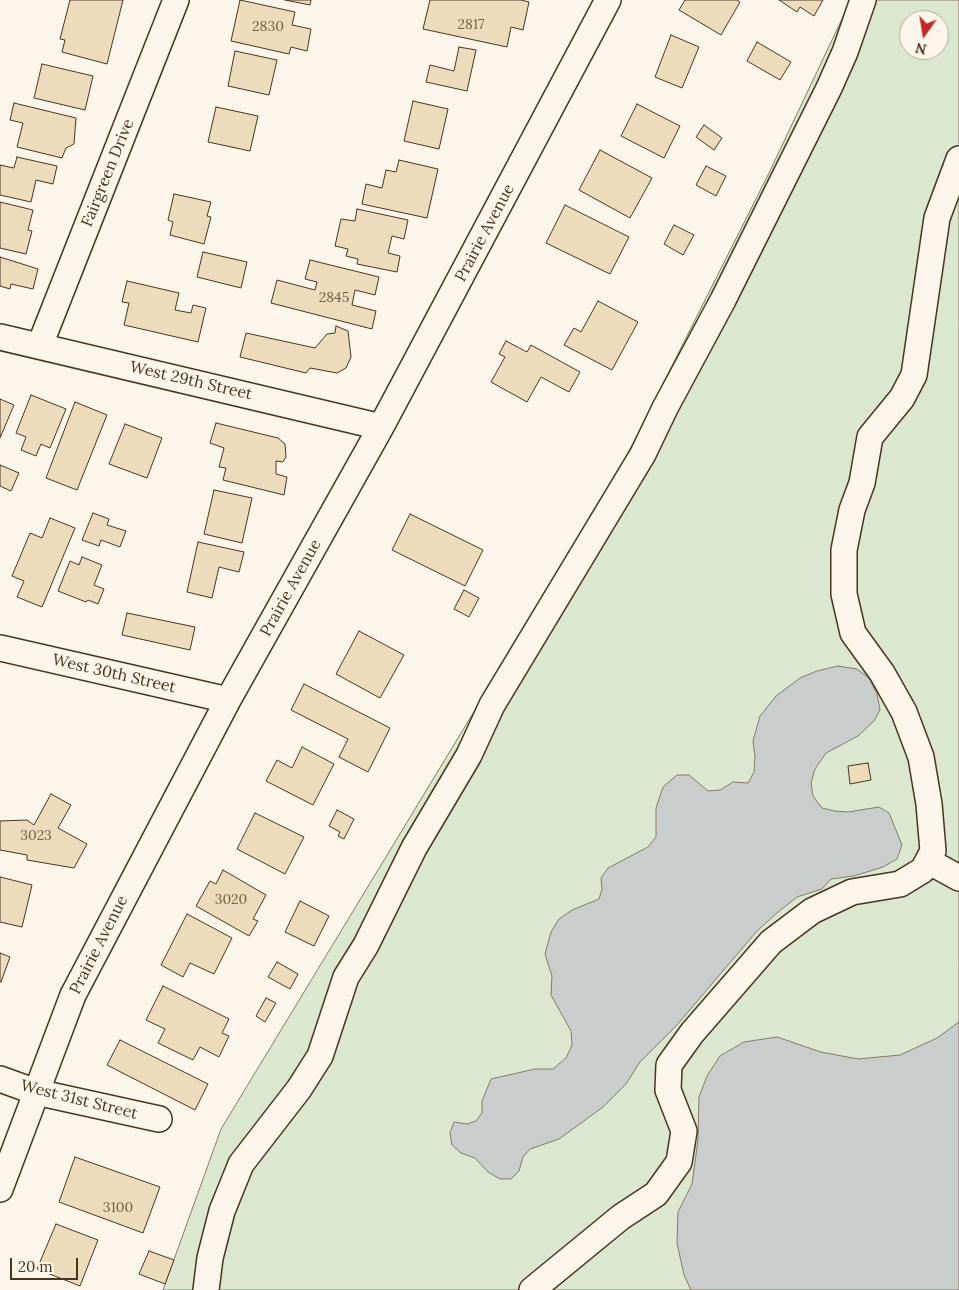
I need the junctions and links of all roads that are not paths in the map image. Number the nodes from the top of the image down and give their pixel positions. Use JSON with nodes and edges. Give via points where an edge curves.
{"nodes":[{"id":1,"x":176,"y":0,"type":"edge"},
{"id":2,"x":608,"y":0,"type":"edge"},
{"id":3,"x":863,"y":0,"type":"edge"},
{"id":4,"x":959,"y":158,"type":"edge"},
{"id":5,"x":0,"y":336,"type":"edge"},
{"id":6,"x":40,"y":346,"type":"junction"},
{"id":7,"x":382,"y":427,"type":"junction"},
{"id":8,"x":0,"y":648,"type":"edge"},
{"id":9,"x":228,"y":700,"type":"junction"},
{"id":10,"x":928,"y":861,"type":"junction"},
{"id":11,"x":959,"y":878,"type":"edge"},
{"id":12,"x":0,"y":1079,"type":"edge"},
{"id":13,"x":36,"y":1092,"type":"junction"},
{"id":14,"x":159,"y":1119,"type":"dead end"},
{"id":15,"x":0,"y":1189,"type":"edge"},
{"id":16,"x":206,"y":1290,"type":"edge"},
{"id":17,"x":532,"y":1290,"type":"edge"}],
"edges":[{"from":1,"to":6,"type":"street","name":"Fairgreen Drive"},
{"from":2,"to":7,"type":"street","name":"Prairie Avenue"},
{"from":3,"to":16,"type":"street","via":[[829,88],[643,454],[492,705],[469,755],[414,848],[366,945],[346,977],[320,1056],[241,1164],[222,1211]]},
{"from":4,"to":10,"type":"street","via":[[937,218],[914,375],[902,398],[870,437],[862,483],[852,510],[844,550],[844,594],[854,633],[904,712],[921,757],[933,852]]},
{"from":5,"to":6,"type":"street","name":"West 29th Street"},
{"from":6,"to":7,"type":"street","name":"West 29th Street"},
{"from":7,"to":9,"type":"street","name":"Prairie Avenue"},
{"from":8,"to":9,"type":"street","name":"West 30th Street"},
{"from":9,"to":13,"type":"street","name":"Prairie Avenue","via":[[73,995]]},
{"from":10,"to":11,"type":"street"},
{"from":10,"to":17,"type":"street","via":[[923,870],[900,884],[852,892],[812,911],[771,942],[692,1033],[669,1065],[668,1090],[684,1130],[679,1162],[656,1194],[621,1217]]},
{"from":12,"to":13,"type":"street","name":"West 31st Street"},
{"from":13,"to":14,"type":"street","name":"West 31st Street"},
{"from":13,"to":15,"type":"street","name":"Prairie Avenue"}]}
